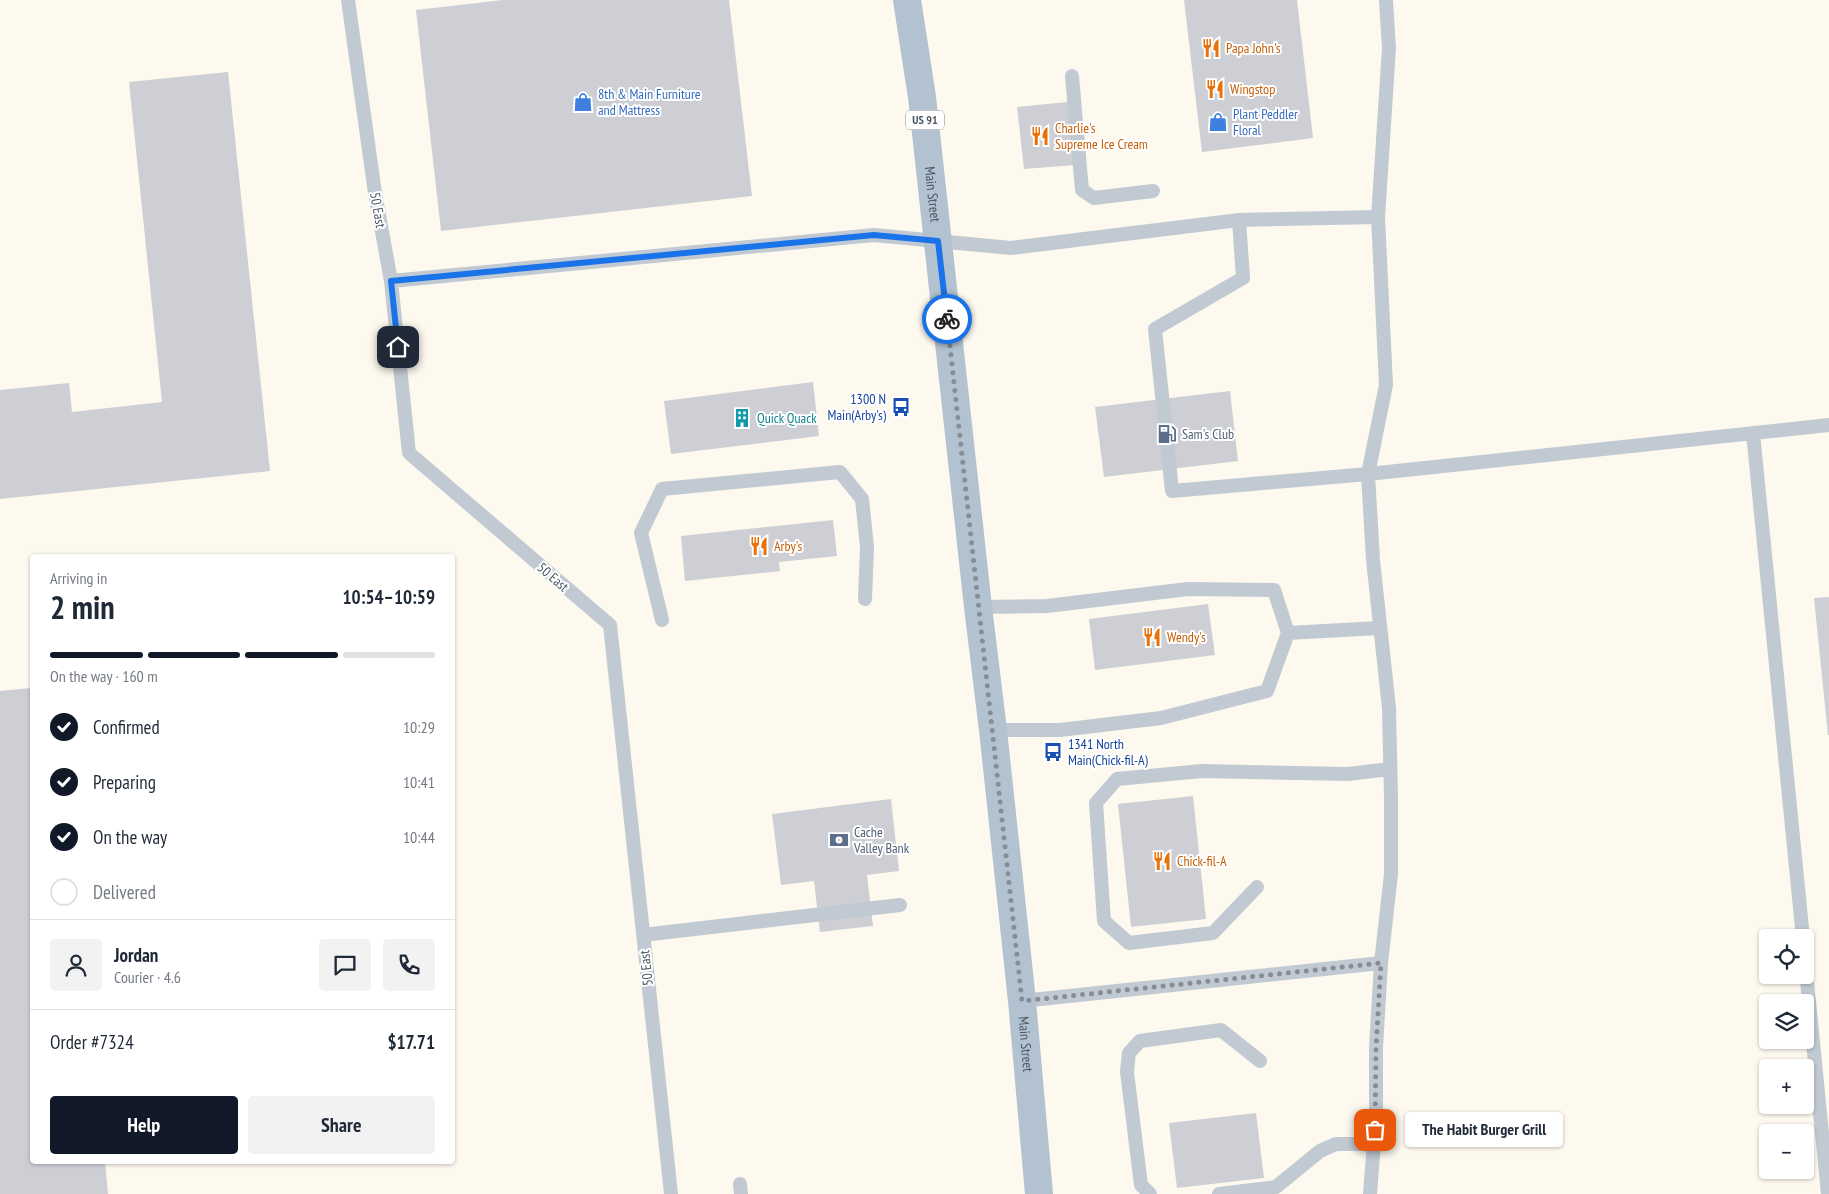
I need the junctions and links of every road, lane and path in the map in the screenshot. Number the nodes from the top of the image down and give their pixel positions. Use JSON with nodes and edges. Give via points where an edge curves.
{"nodes":[{"id":1,"x":348,"y":0,"type":"edge"},
{"id":2,"x":907,"y":0,"type":"edge"},
{"id":3,"x":1386,"y":0,"type":"edge"},
{"id":4,"x":1072,"y":76,"type":"dead end"},
{"id":5,"x":1153,"y":191,"type":"dead end"},
{"id":6,"x":1378,"y":217,"type":"junction"},
{"id":7,"x":1239,"y":220,"type":"junction"},
{"id":8,"x":938,"y":241,"type":"junction"},
{"id":9,"x":391,"y":281,"type":"junction"},
{"id":10,"x":1829,"y":426,"type":"edge"},
{"id":11,"x":1753,"y":433,"type":"junction"},
{"id":12,"x":1368,"y":474,"type":"junction"},
{"id":13,"x":865,"y":600,"type":"dead end"},
{"id":14,"x":978,"y":607,"type":"junction"},
{"id":15,"x":662,"y":620,"type":"dead end"},
{"id":16,"x":1380,"y":628,"type":"junction"},
{"id":17,"x":1288,"y":633,"type":"junction"},
{"id":18,"x":993,"y":730,"type":"junction"},
{"id":19,"x":1390,"y":769,"type":"junction"},
{"id":20,"x":1257,"y":886,"type":"dead end"},
{"id":21,"x":900,"y":905,"type":"dead end"},
{"id":22,"x":1802,"y":929,"type":"edge"},
{"id":23,"x":643,"y":935,"type":"junction"},
{"id":24,"x":1381,"y":963,"type":"junction"},
{"id":25,"x":1807,"y":984,"type":"edge"},
{"id":26,"x":1022,"y":1001,"type":"junction"},
{"id":27,"x":1260,"y":1061,"type":"dead end"},
{"id":28,"x":1374,"y":1144,"type":"junction"},
{"id":29,"x":670,"y":1194,"type":"edge"},
{"id":30,"x":1039,"y":1194,"type":"edge"},
{"id":31,"x":1150,"y":1194,"type":"edge"},
{"id":32,"x":1219,"y":1194,"type":"edge"},
{"id":33,"x":1370,"y":1194,"type":"edge"},
{"id":34,"x":1828,"y":1194,"type":"edge"}],
"edges":[{"from":1,"to":9,"type":"lane","name":"50 East"},
{"from":2,"to":8,"type":"main road","name":"Main Street","number":"US 91","via":[[922,97]]},
{"from":3,"to":6,"type":"lane","via":[[1389,48]]},
{"from":4,"to":5,"type":"lane","via":[[1082,190],[1094,198]]},
{"from":6,"to":7,"type":"lane"},
{"from":6,"to":12,"type":"lane","via":[[1386,385]]},
{"from":7,"to":8,"type":"lane","via":[[1011,248]]},
{"from":7,"to":12,"type":"lane","via":[[1243,278],[1155,330],[1172,491]]},
{"from":8,"to":9,"type":"lane","via":[[874,235]]},
{"from":8,"to":14,"type":"main road","name":"Main Street","number":"US 91"},
{"from":9,"to":23,"type":"lane","name":"50 East","via":[[409,453],[610,625]]},
{"from":10,"to":11,"type":"lane"},
{"from":11,"to":12,"type":"lane"},
{"from":11,"to":22,"type":"lane"},
{"from":12,"to":16,"type":"lane"},
{"from":13,"to":15,"type":"lane","via":[[867,547],[862,499],[840,472],[662,489],[641,533]]},
{"from":14,"to":17,"type":"lane","via":[[1047,606],[1188,589],[1274,590]]},
{"from":14,"to":18,"type":"main road","name":"Main Street","number":"US 91"},
{"from":16,"to":17,"type":"lane"},
{"from":16,"to":19,"type":"lane"},
{"from":17,"to":18,"type":"lane","via":[[1267,691],[1161,718],[1060,730]]},
{"from":18,"to":26,"type":"main road","name":"Main Street","number":"US 91"},
{"from":19,"to":20,"type":"lane","via":[[1348,774],[1202,771],[1117,779],[1096,803],[1104,921],[1129,943],[1213,933]]},
{"from":19,"to":24,"type":"lane","via":[[1390,874]]},
{"from":21,"to":23,"type":"lane"},
{"from":23,"to":29,"type":"lane","name":"50 East"},
{"from":24,"to":26,"type":"lane"},
{"from":24,"to":28,"type":"lane"},
{"from":25,"to":34,"type":"lane"},
{"from":26,"to":30,"type":"main road","name":"Main Street","number":"US 91"},
{"from":27,"to":31,"type":"lane","via":[[1221,1030],[1140,1041],[1130,1053],[1126,1072],[1141,1185]]},
{"from":28,"to":32,"type":"lane","via":[[1336,1144],[1320,1151],[1276,1187]]},
{"from":28,"to":33,"type":"lane"}]}
